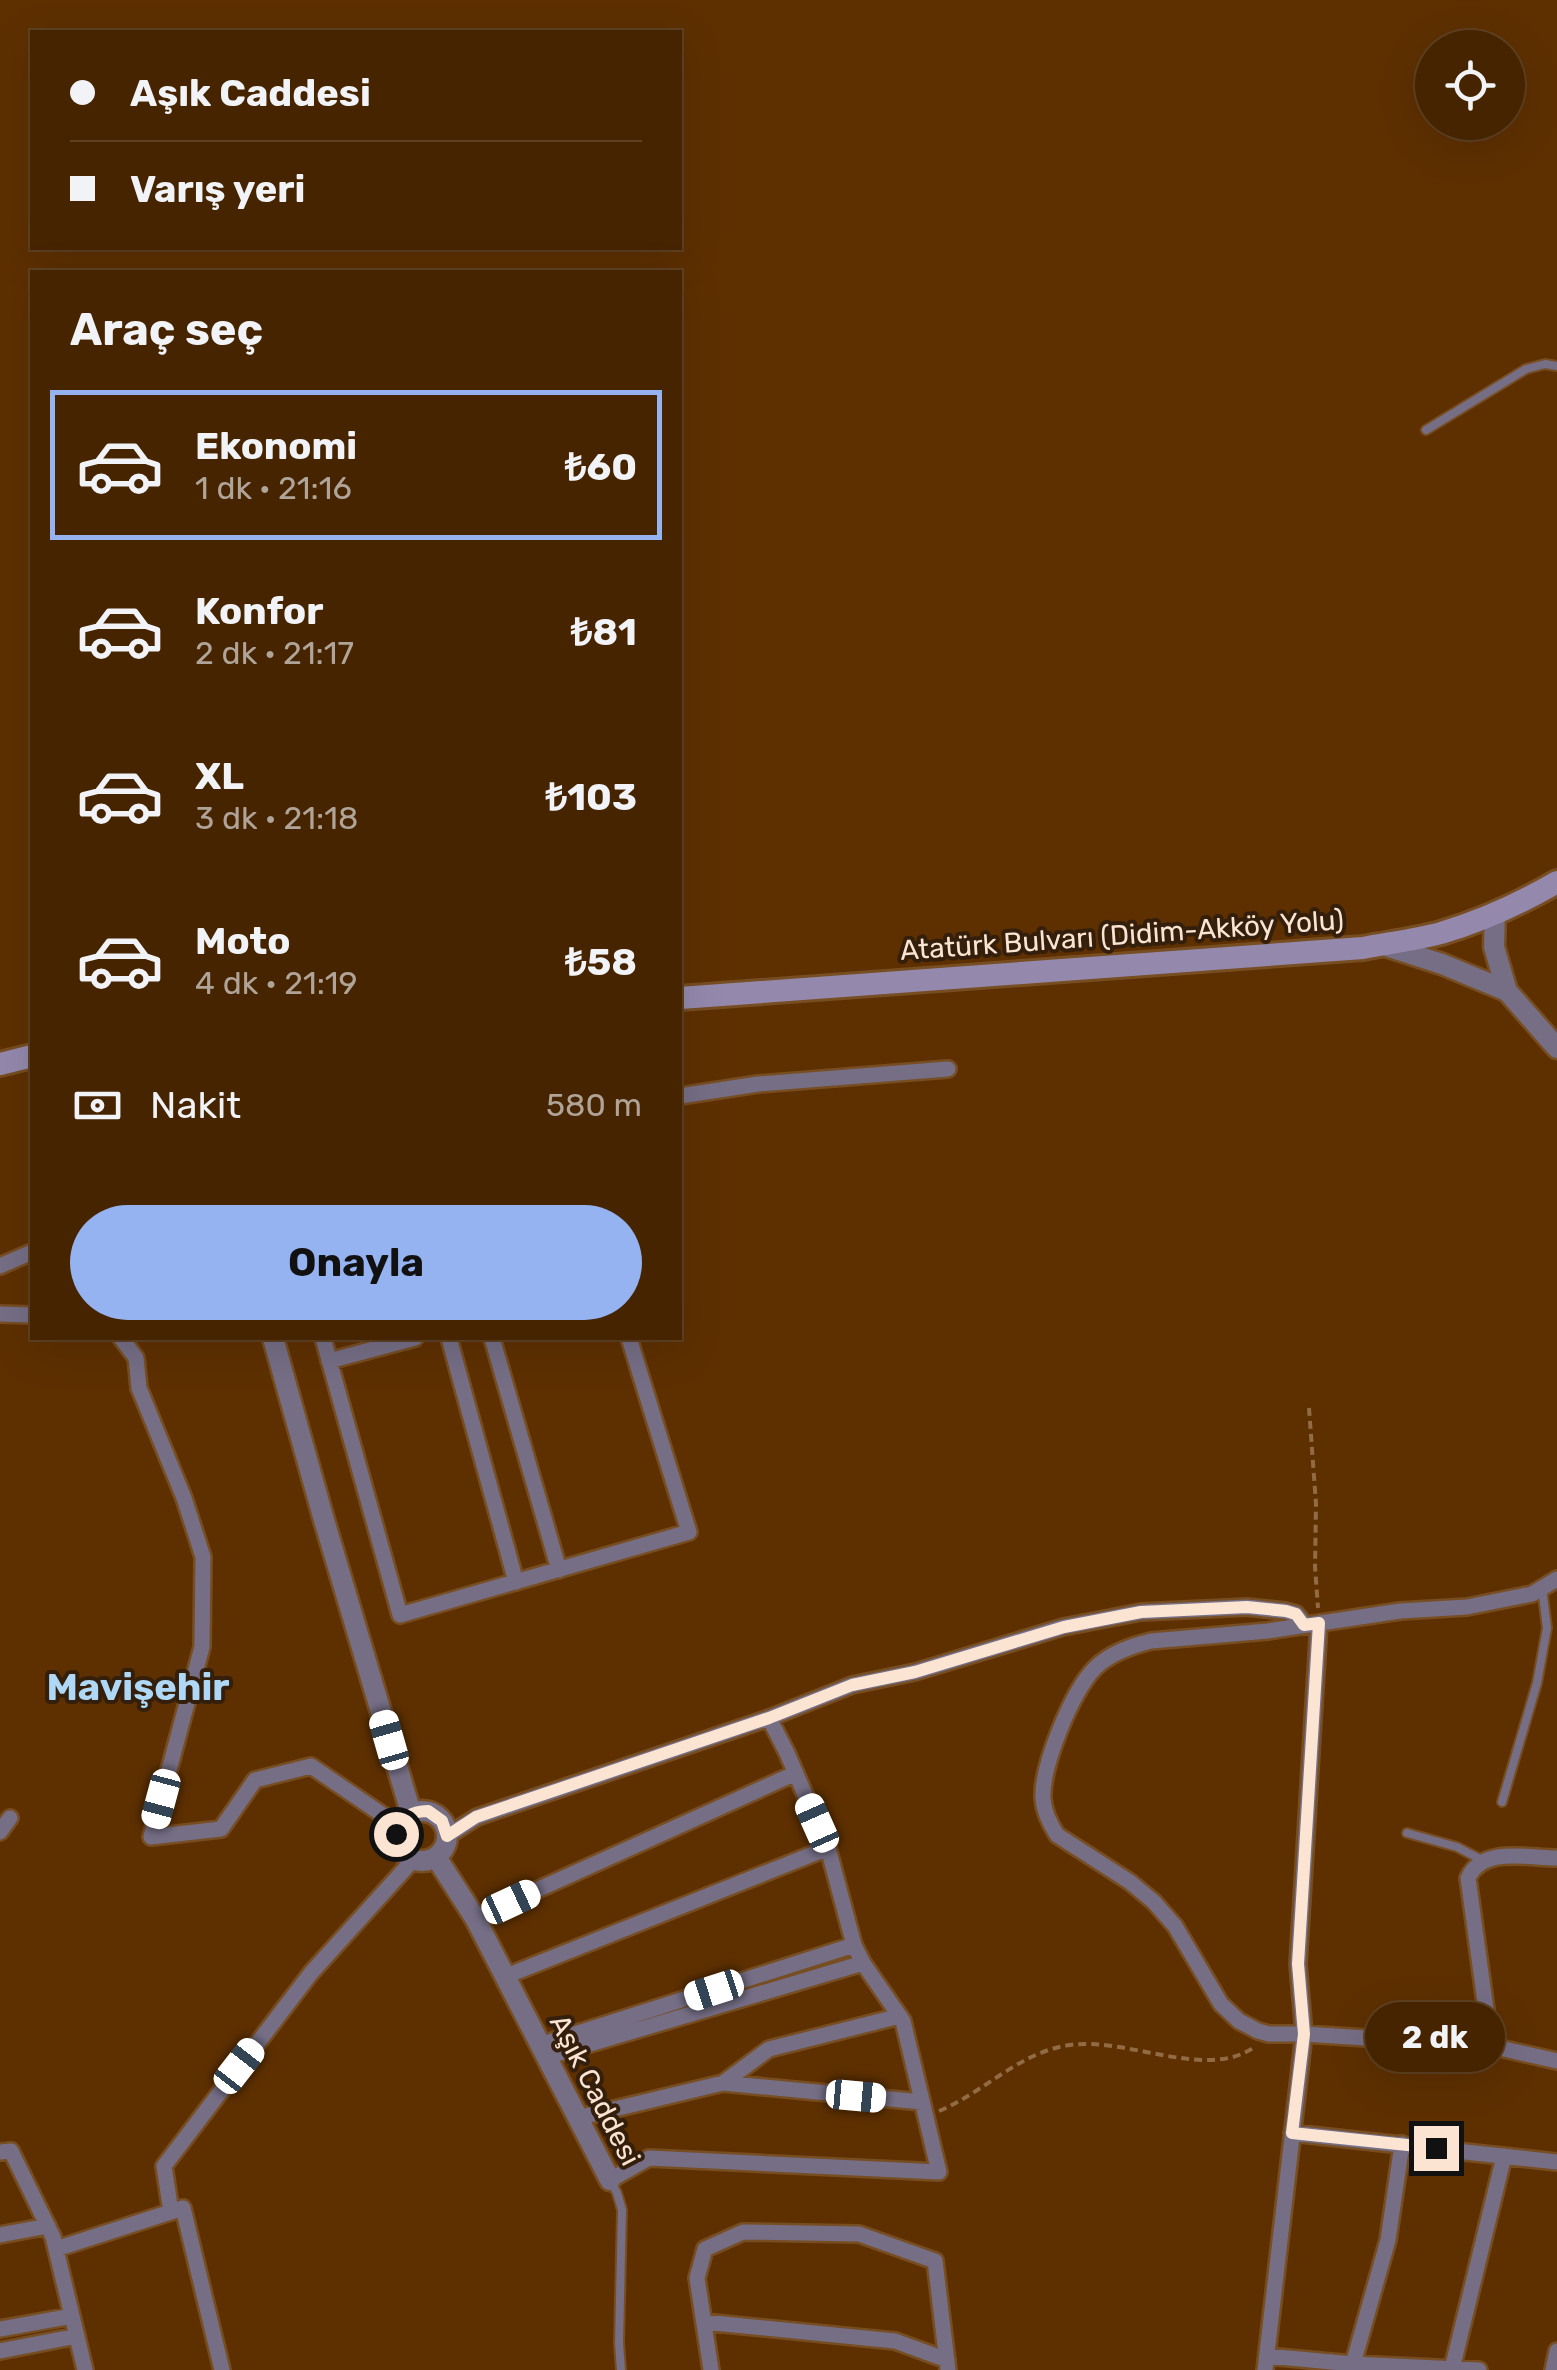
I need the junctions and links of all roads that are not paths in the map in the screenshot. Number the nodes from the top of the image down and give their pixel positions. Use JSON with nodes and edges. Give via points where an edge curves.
{"nodes":[{"id":1,"x":1557,"y":366,"type":"edge"},
{"id":2,"x":1426,"y":430,"type":"dead end"},
{"id":3,"x":1557,"y":882,"type":"edge"},
{"id":4,"x":1495,"y":912,"type":"junction"},
{"id":5,"x":1380,"y":945,"type":"junction"},
{"id":6,"x":1507,"y":991,"type":"junction"},
{"id":7,"x":682,"y":998,"type":"edge"},
{"id":8,"x":1557,"y":1048,"type":"edge"},
{"id":9,"x":30,"y":1056,"type":"edge"},
{"id":10,"x":0,"y":1064,"type":"edge"},
{"id":11,"x":948,"y":1069,"type":"dead end"},
{"id":12,"x":682,"y":1096,"type":"edge"},
{"id":13,"x":30,"y":1253,"type":"edge"},
{"id":14,"x":0,"y":1266,"type":"edge"},
{"id":15,"x":0,"y":1314,"type":"edge"},
{"id":16,"x":30,"y":1315,"type":"edge"},
{"id":17,"x":122,"y":1340,"type":"edge"},
{"id":18,"x":274,"y":1340,"type":"edge"},
{"id":19,"x":324,"y":1340,"type":"edge"},
{"id":20,"x":408,"y":1340,"type":"edge"},
{"id":21,"x":455,"y":1340,"type":"edge"},
{"id":22,"x":493,"y":1340,"type":"edge"},
{"id":23,"x":631,"y":1340,"type":"edge"},
{"id":24,"x":329,"y":1361,"type":"junction"},
{"id":25,"x":559,"y":1570,"type":"junction"},
{"id":26,"x":1557,"y":1579,"type":"edge"},
{"id":27,"x":516,"y":1582,"type":"junction"},
{"id":28,"x":1542,"y":1588,"type":"junction"},
{"id":29,"x":1312,"y":1624,"type":"junction"},
{"id":30,"x":769,"y":1718,"type":"junction"},
{"id":31,"x":796,"y":1772,"type":"junction"},
{"id":32,"x":1502,"y":1802,"type":"dead end"},
{"id":33,"x":10,"y":1818,"type":"dead end"},
{"id":34,"x":405,"y":1820,"type":"junction"},
{"id":35,"x":0,"y":1832,"type":"edge"},
{"id":36,"x":1407,"y":1834,"type":"dead end"},
{"id":37,"x":447,"y":1836,"type":"junction"},
{"id":38,"x":828,"y":1848,"type":"junction"},
{"id":39,"x":436,"y":1857,"type":"junction"},
{"id":40,"x":1557,"y":1858,"type":"edge"},
{"id":41,"x":413,"y":1860,"type":"junction"},
{"id":42,"x":1482,"y":1860,"type":"junction"},
{"id":43,"x":475,"y":1918,"type":"junction"},
{"id":44,"x":854,"y":1945,"type":"junction"},
{"id":45,"x":863,"y":1962,"type":"junction"},
{"id":46,"x":506,"y":1976,"type":"junction"},
{"id":47,"x":900,"y":2016,"type":"junction"},
{"id":48,"x":1304,"y":2034,"type":"junction"},
{"id":49,"x":1491,"y":2046,"type":"junction"},
{"id":50,"x":543,"y":2051,"type":"junction"},
{"id":51,"x":1557,"y":2060,"type":"edge"},
{"id":52,"x":722,"y":2083,"type":"junction"},
{"id":53,"x":924,"y":2109,"type":"junction"},
{"id":54,"x":577,"y":2118,"type":"junction"},
{"id":55,"x":1292,"y":2133,"type":"junction"},
{"id":56,"x":1402,"y":2144,"type":"junction"},
{"id":57,"x":0,"y":2152,"type":"edge"},
{"id":58,"x":1504,"y":2156,"type":"junction"},
{"id":59,"x":1557,"y":2162,"type":"edge"},
{"id":60,"x":610,"y":2180,"type":"junction"},
{"id":61,"x":170,"y":2212,"type":"junction"},
{"id":62,"x":48,"y":2226,"type":"junction"},
{"id":63,"x":0,"y":2235,"type":"edge"},
{"id":64,"x":56,"y":2249,"type":"junction"},
{"id":65,"x":72,"y":2316,"type":"junction"},
{"id":66,"x":704,"y":2322,"type":"junction"},
{"id":67,"x":0,"y":2329,"type":"edge"},
{"id":68,"x":77,"y":2336,"type":"junction"},
{"id":69,"x":0,"y":2351,"type":"edge"},
{"id":70,"x":1557,"y":2351,"type":"edge"},
{"id":71,"x":1266,"y":2363,"type":"edge"},
{"id":72,"x":1353,"y":2364,"type":"junction"},
{"id":73,"x":948,"y":2365,"type":"edge"},
{"id":74,"x":1452,"y":2369,"type":"edge"},
{"id":75,"x":85,"y":2370,"type":"edge"},
{"id":76,"x":222,"y":2370,"type":"edge"},
{"id":77,"x":621,"y":2370,"type":"edge"},
{"id":78,"x":711,"y":2370,"type":"edge"},
{"id":79,"x":1479,"y":2370,"type":"edge"},
{"id":80,"x":1553,"y":2370,"type":"edge"}],
"edges":[{"from":1,"to":2,"type":"lane","via":[[1526,369]]},
{"from":3,"to":4,"type":"main road","name":"Atatürk Bulvarı (Didim-Akköy Yolu)"},
{"from":4,"to":5,"type":"main road","name":"Atatürk Bulvarı (Didim-Akköy Yolu)","via":[[1440,933]]},
{"from":4,"to":6,"type":"street","via":[[1494,947]]},
{"from":5,"to":6,"type":"street"},
{"from":5,"to":7,"type":"main road","name":"Atatürk Bulvarı (Didim-Akköy Yolu)"},
{"from":6,"to":8,"type":"street"},
{"from":9,"to":10,"type":"main road"},
{"from":11,"to":12,"type":"street"},
{"from":13,"to":14,"type":"street"},
{"from":15,"to":16,"type":"street"},
{"from":17,"to":34,"type":"street","via":[[136,1358],[139,1388],[203,1557],[202,1647],[151,1837],[221,1828],[255,1780],[311,1766]]},
{"from":18,"to":34,"type":"street"},
{"from":19,"to":24,"type":"street"},
{"from":20,"to":24,"type":"street"},
{"from":21,"to":27,"type":"street"},
{"from":22,"to":25,"type":"street"},
{"from":23,"to":25,"type":"street","via":[[689,1532]]},
{"from":24,"to":27,"type":"street","via":[[400,1616]]},
{"from":25,"to":27,"type":"street"},
{"from":26,"to":28,"type":"street"},
{"from":28,"to":29,"type":"street","via":[[1467,1607]]},
{"from":28,"to":32,"type":"lane","via":[[1547,1628],[1537,1683]]},
{"from":29,"to":30,"type":"street","via":[[1286,1611],[1247,1607],[1141,1612],[852,1685]]},
{"from":29,"to":48,"type":"street","via":[[1298,1964]]},
{"from":29,"to":48,"type":"street","via":[[1151,1641],[1104,1660],[1065,1715],[1043,1788],[1057,1835],[1154,1902],[1239,2021],[1269,2034]]},
{"from":30,"to":31,"type":"street"},
{"from":30,"to":37,"type":"street","via":[[476,1817]]},
{"from":31,"to":38,"type":"street"},
{"from":31,"to":43,"type":"street"},
{"from":33,"to":35,"type":"street"},
{"from":34,"to":37,"type":"street","via":[[436,1814]]},
{"from":34,"to":41,"type":"street","via":[[398,1843]]},
{"from":36,"to":42,"type":"lane"},
{"from":37,"to":39,"type":"street"},
{"from":38,"to":44,"type":"street"},
{"from":38,"to":46,"type":"street"},
{"from":39,"to":41,"type":"street"},
{"from":39,"to":43,"type":"street","name":"Aşık Caddesi"},
{"from":40,"to":42,"type":"street"},
{"from":41,"to":61,"type":"street","via":[[311,1973],[164,2166]]},
{"from":42,"to":49,"type":"street","via":[[1468,1888]]},
{"from":43,"to":46,"type":"street","name":"Aşık Caddesi"},
{"from":44,"to":45,"type":"street"},
{"from":44,"to":50,"type":"street"},
{"from":45,"to":47,"type":"street"},
{"from":45,"to":50,"type":"street"},
{"from":46,"to":50,"type":"street","name":"Aşık Caddesi"},
{"from":47,"to":52,"type":"street","via":[[769,2049]]},
{"from":47,"to":53,"type":"street"},
{"from":48,"to":49,"type":"street"},
{"from":48,"to":55,"type":"street"},
{"from":49,"to":51,"type":"street"},
{"from":50,"to":54,"type":"street","name":"Aşık Caddesi"},
{"from":52,"to":53,"type":"street"},
{"from":52,"to":54,"type":"street"},
{"from":53,"to":60,"type":"street","via":[[939,2172],[649,2158]]},
{"from":54,"to":60,"type":"street","name":"Aşık Caddesi"},
{"from":55,"to":56,"type":"street"},
{"from":55,"to":71,"type":"street"},
{"from":56,"to":58,"type":"street"},
{"from":56,"to":72,"type":"street","via":[[1388,2240]]},
{"from":57,"to":62,"type":"street","via":[[12,2151]]},
{"from":58,"to":59,"type":"street"},
{"from":58,"to":74,"type":"street"},
{"from":60,"to":77,"type":"lane","name":"Aşık Caddesi","via":[[622,2210]]},
{"from":61,"to":64,"type":"street"},
{"from":61,"to":76,"type":"street","via":[[184,2208]]},
{"from":62,"to":63,"type":"street"},
{"from":62,"to":64,"type":"street"},
{"from":64,"to":65,"type":"street"},
{"from":65,"to":67,"type":"street"},
{"from":65,"to":68,"type":"street"},
{"from":66,"to":73,"type":"street","via":[[895,2342]]},
{"from":66,"to":73,"type":"street","via":[[697,2278],[705,2249],[743,2232],[859,2234],[935,2261]]},
{"from":66,"to":78,"type":"street"},
{"from":68,"to":69,"type":"street"},
{"from":68,"to":75,"type":"street"},
{"from":70,"to":80,"type":"street"},
{"from":71,"to":72,"type":"street"},
{"from":72,"to":74,"type":"street"},
{"from":74,"to":79,"type":"street"}]}
